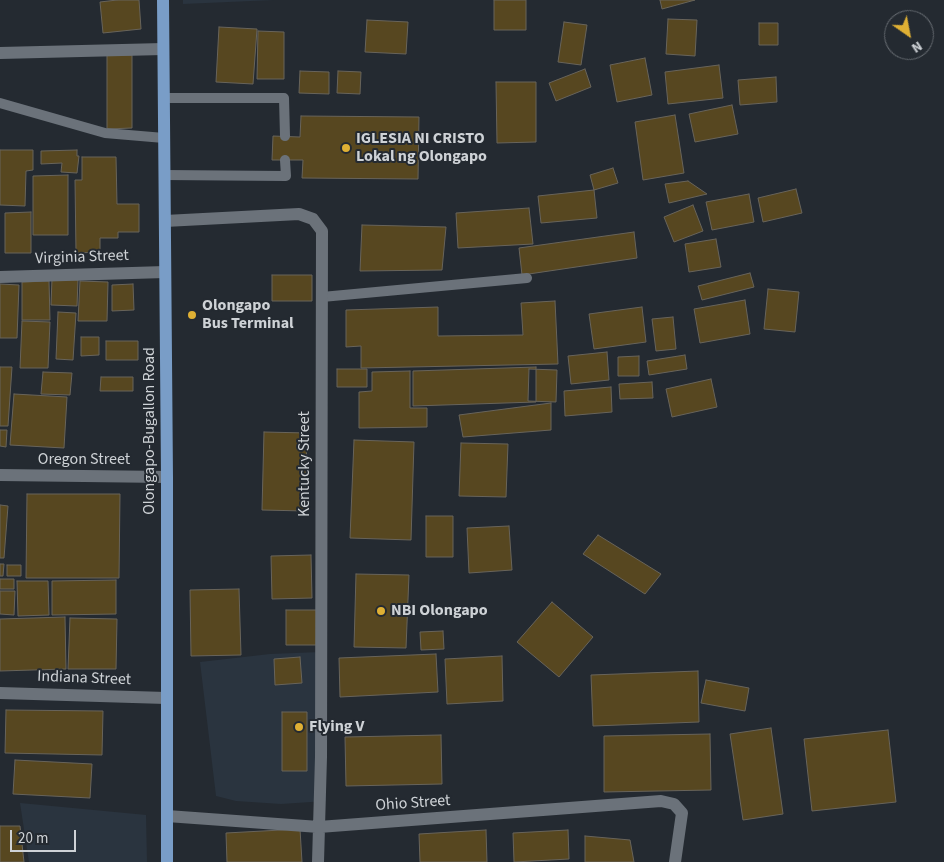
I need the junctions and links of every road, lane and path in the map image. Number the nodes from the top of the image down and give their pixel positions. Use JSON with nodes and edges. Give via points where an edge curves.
{"nodes":[{"id":1,"x":163,"y":0,"type":"edge"},
{"id":2,"x":163,"y":49,"type":"junction"},
{"id":3,"x":0,"y":53,"type":"edge"},
{"id":4,"x":163,"y":98,"type":"junction"},
{"id":5,"x":0,"y":103,"type":"edge"},
{"id":6,"x":285,"y":136,"type":"dead end"},
{"id":7,"x":164,"y":138,"type":"junction"},
{"id":8,"x":285,"y":160,"type":"dead end"},
{"id":9,"x":164,"y":175,"type":"junction"},
{"id":10,"x":165,"y":221,"type":"junction"},
{"id":11,"x":165,"y":272,"type":"junction"},
{"id":12,"x":0,"y":277,"type":"edge"},
{"id":13,"x":527,"y":278,"type":"dead end"},
{"id":14,"x":322,"y":298,"type":"junction"},
{"id":15,"x":0,"y":475,"type":"edge"},
{"id":16,"x":167,"y":476,"type":"junction"},
{"id":17,"x":0,"y":693,"type":"edge"},
{"id":18,"x":166,"y":698,"type":"junction"},
{"id":19,"x":167,"y":816,"type":"junction"},
{"id":20,"x":319,"y":827,"type":"junction"},
{"id":21,"x":167,"y":862,"type":"edge"},
{"id":22,"x":318,"y":862,"type":"edge"},
{"id":23,"x":675,"y":862,"type":"edge"}],
"edges":[{"from":1,"to":2,"type":"main road","name":"Olongapo-Bugallon Road"},
{"from":2,"to":3,"type":"street"},
{"from":2,"to":4,"type":"main road","name":"Olongapo-Bugallon Road"},
{"from":4,"to":6,"type":"lane","via":[[284,98]]},
{"from":4,"to":7,"type":"main road","name":"Olongapo-Bugallon Road"},
{"from":5,"to":7,"type":"lane","via":[[105,133]]},
{"from":7,"to":9,"type":"main road","name":"Olongapo-Bugallon Road"},
{"from":8,"to":9,"type":"lane","via":[[286,176]]},
{"from":9,"to":10,"type":"main road","name":"Olongapo-Bugallon Road"},
{"from":10,"to":11,"type":"main road","name":"Olongapo-Bugallon Road"},
{"from":10,"to":14,"type":"street","name":"Kentucky Street","via":[[299,214],[313,219],[322,231]]},
{"from":11,"to":12,"type":"street","name":"Virginia Street"},
{"from":11,"to":16,"type":"main road","name":"Olongapo-Bugallon Road"},
{"from":13,"to":14,"type":"lane"},
{"from":14,"to":20,"type":"street","name":"Kentucky Street"},
{"from":15,"to":16,"type":"street","name":"Oregon Street"},
{"from":16,"to":18,"type":"main road","name":"Olongapo-Bugallon Road"},
{"from":17,"to":18,"type":"street","name":"Indiana Street"},
{"from":18,"to":19,"type":"main road","name":"Olongapo-Bugallon Road"},
{"from":19,"to":20,"type":"street","name":"Ohio Street"},
{"from":19,"to":21,"type":"main road","name":"Olongapo-Bugallon Road"},
{"from":20,"to":22,"type":"street","name":"Kentucky Street"},
{"from":20,"to":23,"type":"street","name":"Ohio Street","via":[[662,801],[674,804],[682,813]]}]}
